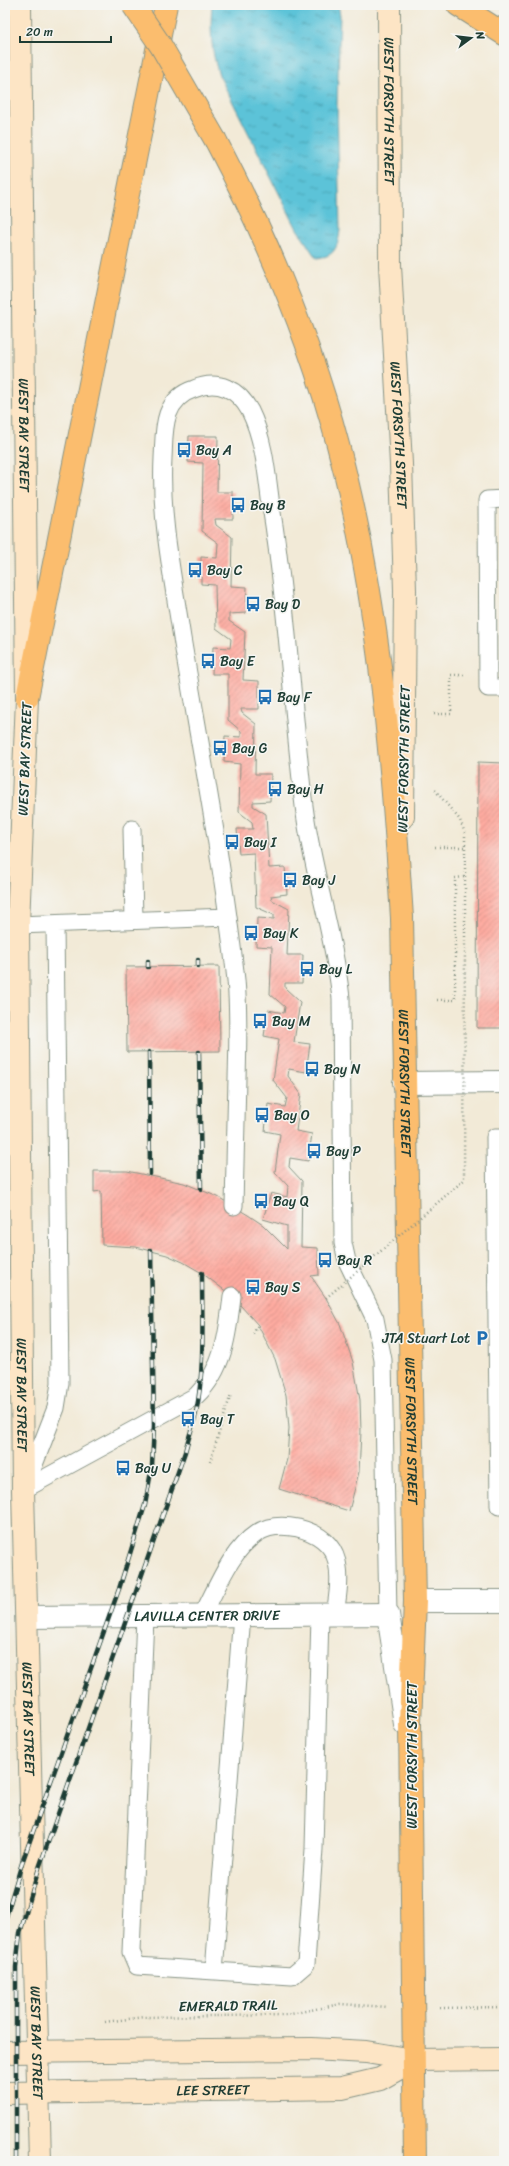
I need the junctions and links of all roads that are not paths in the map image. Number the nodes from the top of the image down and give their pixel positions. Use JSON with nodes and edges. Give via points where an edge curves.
{"nodes":[{"id":1,"x":20,"y":5,"type":"edge"},
{"id":2,"x":133,"y":5,"type":"edge"},
{"id":3,"x":166,"y":5,"type":"edge"},
{"id":4,"x":389,"y":5,"type":"edge"},
{"id":5,"x":458,"y":5,"type":"edge"},
{"id":6,"x":502,"y":34,"type":"edge"},
{"id":7,"x":504,"y":499,"type":"edge"},
{"id":8,"x":504,"y":688,"type":"edge"},
{"id":9,"x":27,"y":698,"type":"junction"},
{"id":10,"x":132,"y":829,"type":"dead end"},
{"id":11,"x":226,"y":916,"type":"junction"},
{"id":12,"x":402,"y":918,"type":"junction"},
{"id":13,"x":134,"y":920,"type":"junction"},
{"id":14,"x":55,"y":924,"type":"junction"},
{"id":15,"x":18,"y":925,"type":"junction"},
{"id":16,"x":504,"y":1082,"type":"edge"},
{"id":17,"x":404,"y":1083,"type":"junction"},
{"id":18,"x":504,"y":1137,"type":"edge"},
{"id":19,"x":234,"y":1206,"type":"dead end"},
{"id":20,"x":232,"y":1296,"type":"dead end"},
{"id":21,"x":23,"y":1490,"type":"junction"},
{"id":22,"x":501,"y":1506,"type":"edge"},
{"id":23,"x":504,"y":1601,"type":"edge"},
{"id":24,"x":415,"y":1602,"type":"junction"},
{"id":25,"x":388,"y":1614,"type":"junction"},
{"id":26,"x":242,"y":1615,"type":"junction"},
{"id":27,"x":328,"y":1615,"type":"junction"},
{"id":28,"x":202,"y":1616,"type":"junction"},
{"id":29,"x":145,"y":1617,"type":"junction"},
{"id":30,"x":27,"y":1618,"type":"junction"},
{"id":31,"x":411,"y":1756,"type":"junction"},
{"id":32,"x":214,"y":1971,"type":"junction"},
{"id":33,"x":5,"y":2052,"type":"edge"},
{"id":34,"x":38,"y":2052,"type":"junction"},
{"id":35,"x":504,"y":2059,"type":"edge"},
{"id":36,"x":414,"y":2060,"type":"junction"},
{"id":37,"x":39,"y":2092,"type":"junction"},
{"id":38,"x":5,"y":2093,"type":"edge"},
{"id":39,"x":40,"y":2161,"type":"edge"},
{"id":40,"x":415,"y":2161,"type":"edge"}],
"edges":[{"from":1,"to":9,"type":"main road","name":"WEST BAY STREET"},
{"from":2,"to":12,"type":"main road","bridge":true,"via":[[161,46],[216,141],[253,212],[283,280],[310,352],[339,446],[360,544],[380,671],[391,771]]},
{"from":3,"to":9,"type":"main road"},
{"from":4,"to":12,"type":"main road","name":"WEST FORSYTH STREET","via":[[390,265],[405,590]]},
{"from":5,"to":6,"type":"main road"},
{"from":7,"to":8,"type":"lane","via":[[487,500],[488,688]]},
{"from":9,"to":15,"type":"main road","name":"WEST BAY STREET"},
{"from":10,"to":13,"type":"lane"},
{"from":11,"to":13,"type":"lane"},
{"from":11,"to":19,"type":"lane","via":[[236,982],[238,1035]]},
{"from":11,"to":25,"type":"lane","via":[[170,564],[162,498],[164,429],[169,410],[176,398],[191,390],[219,385],[231,389],[242,398],[250,412],[264,458],[276,534],[304,808],[315,873],[338,973],[343,1243],[347,1261],[375,1319],[383,1360]]},
{"from":12,"to":17,"type":"main road","name":"WEST FORSYTH STREET"},
{"from":13,"to":14,"type":"lane"},
{"from":14,"to":15,"type":"lane"},
{"from":14,"to":21,"type":"lane","via":[[60,1383],[56,1408]]},
{"from":15,"to":21,"type":"main road","name":"WEST BAY STREET"},
{"from":16,"to":17,"type":"street"},
{"from":17,"to":24,"type":"main road","name":"WEST FORSYTH STREET"},
{"from":18,"to":22,"type":"lane","via":[[494,1137]]},
{"from":20,"to":21,"type":"lane","via":[[229,1327],[219,1361],[212,1378],[196,1396]]},
{"from":21,"to":30,"type":"main road","name":"WEST BAY STREET"},
{"from":23,"to":24,"type":"street"},
{"from":24,"to":31,"type":"main road","name":"WEST FORSYTH STREET"},
{"from":25,"to":27,"type":"street","name":"LAVILLA CENTER DRIVE"},
{"from":25,"to":31,"type":"street"},
{"from":26,"to":27,"type":"street","name":"LAVILLA CENTER DRIVE"},
{"from":26,"to":28,"type":"street","name":"LAVILLA CENTER DRIVE"},
{"from":26,"to":32,"type":"lane"},
{"from":27,"to":28,"type":"lane","via":[[340,1580],[334,1551],[314,1532],[283,1525],[258,1532],[239,1549]]},
{"from":27,"to":32,"type":"lane","via":[[306,1964],[292,1976]]},
{"from":28,"to":29,"type":"street","name":"LAVILLA CENTER DRIVE"},
{"from":29,"to":30,"type":"street","name":"LAVILLA CENTER DRIVE"},
{"from":29,"to":32,"type":"lane","via":[[131,1952],[137,1966]]},
{"from":30,"to":34,"type":"main road","name":"WEST BAY STREET"},
{"from":31,"to":36,"type":"main road","name":"WEST FORSYTH STREET"},
{"from":33,"to":34,"type":"main road","name":"LEE STREET"},
{"from":34,"to":36,"type":"main road","name":"LEE STREET","via":[[312,2049],[366,2052]]},
{"from":34,"to":37,"type":"main road","name":"WEST BAY STREET"},
{"from":35,"to":36,"type":"main road","name":"LEE STREET"},
{"from":36,"to":37,"type":"main road","name":"LEE STREET","via":[[380,2079],[342,2088]]},
{"from":36,"to":40,"type":"main road","name":"WEST FORSYTH STREET"},
{"from":37,"to":38,"type":"main road","name":"LEE STREET"},
{"from":37,"to":39,"type":"main road","name":"WEST BAY STREET"}]}
